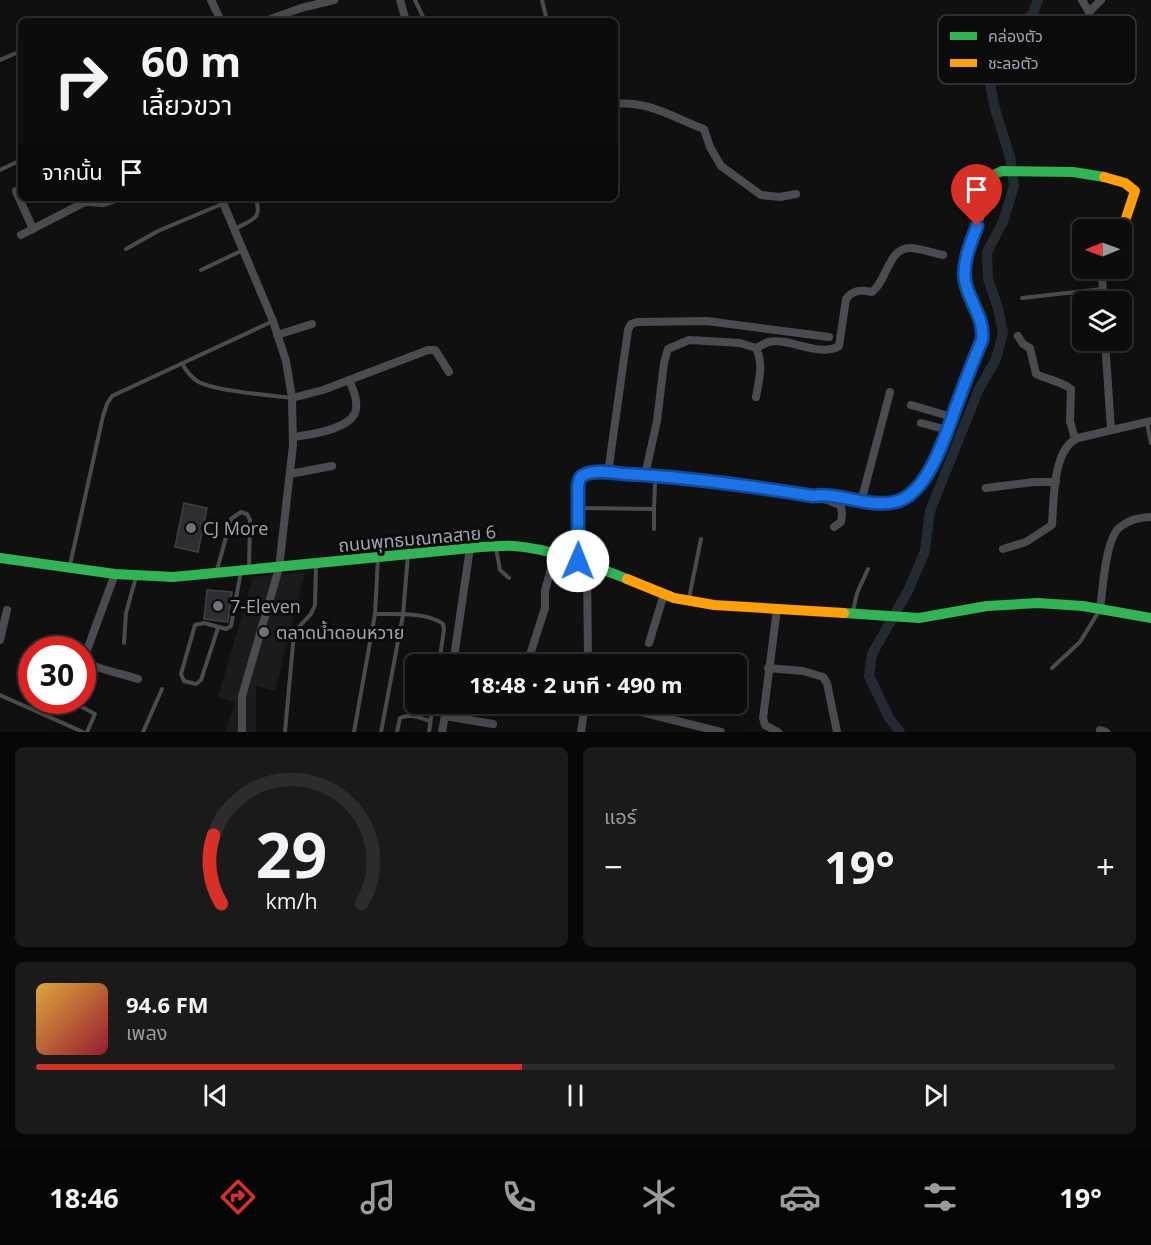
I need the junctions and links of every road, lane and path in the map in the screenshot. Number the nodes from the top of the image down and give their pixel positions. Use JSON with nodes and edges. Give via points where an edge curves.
{"nodes":[{"id":1,"x":211,"y":0,"type":"edge"},
{"id":2,"x":334,"y":0,"type":"edge"},
{"id":3,"x":400,"y":0,"type":"edge"},
{"id":4,"x":415,"y":0,"type":"edge"},
{"id":5,"x":542,"y":0,"type":"edge"},
{"id":6,"x":1082,"y":0,"type":"edge"},
{"id":7,"x":1101,"y":0,"type":"edge"},
{"id":8,"x":220,"y":18,"type":"edge"},
{"id":9,"x":273,"y":18,"type":"edge"},
{"id":10,"x":405,"y":18,"type":"edge"},
{"id":11,"x":424,"y":18,"type":"edge"},
{"id":12,"x":546,"y":18,"type":"edge"},
{"id":13,"x":18,"y":52,"type":"edge"},
{"id":14,"x":0,"y":60,"type":"edge"},
{"id":15,"x":618,"y":104,"type":"edge"},
{"id":16,"x":18,"y":161,"type":"edge"},
{"id":17,"x":0,"y":170,"type":"edge"},
{"id":18,"x":998,"y":174,"type":"junction"},
{"id":19,"x":16,"y":190,"type":"dead end"},
{"id":20,"x":796,"y":194,"type":"dead end"},
{"id":21,"x":18,"y":195,"type":"edge"},
{"id":22,"x":959,"y":195,"type":"dead end"},
{"id":23,"x":21,"y":201,"type":"edge"},
{"id":24,"x":90,"y":201,"type":"edge"},
{"id":25,"x":110,"y":201,"type":"edge"},
{"id":26,"x":222,"y":201,"type":"edge"},
{"id":27,"x":256,"y":201,"type":"edge"},
{"id":28,"x":77,"y":202,"type":"edge"},
{"id":29,"x":1126,"y":219,"type":"edge"},
{"id":30,"x":33,"y":229,"type":"junction"},
{"id":31,"x":234,"y":229,"type":"junction"},
{"id":32,"x":21,"y":236,"type":"dead end"},
{"id":33,"x":126,"y":249,"type":"dead end"},
{"id":34,"x":243,"y":250,"type":"junction"},
{"id":35,"x":942,"y":255,"type":"dead end"},
{"id":36,"x":201,"y":270,"type":"dead end"},
{"id":37,"x":1102,"y":279,"type":"edge"},
{"id":38,"x":1103,"y":289,"type":"joint"},
{"id":39,"x":1022,"y":298,"type":"dead end"},
{"id":40,"x":273,"y":321,"type":"junction"},
{"id":41,"x":312,"y":324,"type":"dead end"},
{"id":42,"x":277,"y":335,"type":"junction"},
{"id":43,"x":1017,"y":336,"type":"dead end"},
{"id":44,"x":830,"y":337,"type":"dead end"},
{"id":45,"x":756,"y":348,"type":"junction"},
{"id":46,"x":1106,"y":351,"type":"edge"},
{"id":47,"x":182,"y":363,"type":"junction"},
{"id":48,"x":449,"y":372,"type":"dead end"},
{"id":49,"x":349,"y":380,"type":"junction"},
{"id":50,"x":890,"y":392,"type":"dead end"},
{"id":51,"x":756,"y":397,"type":"dead end"},
{"id":52,"x":292,"y":398,"type":"junction"},
{"id":53,"x":911,"y":405,"type":"dead end"},
{"id":54,"x":952,"y":417,"type":"junction"},
{"id":55,"x":1149,"y":421,"type":"edge"},
{"id":56,"x":921,"y":423,"type":"dead end"},
{"id":57,"x":948,"y":430,"type":"junction"},
{"id":58,"x":1111,"y":430,"type":"junction"},
{"id":59,"x":293,"y":437,"type":"junction"},
{"id":60,"x":1075,"y":439,"type":"junction"},
{"id":61,"x":1151,"y":442,"type":"edge"},
{"id":62,"x":332,"y":466,"type":"dead end"},
{"id":63,"x":608,"y":473,"type":"junction"},
{"id":64,"x":290,"y":474,"type":"junction"},
{"id":65,"x":645,"y":475,"type":"junction"},
{"id":66,"x":1056,"y":482,"type":"junction"},
{"id":67,"x":655,"y":484,"type":"dead end"},
{"id":68,"x":986,"y":488,"type":"dead end"},
{"id":69,"x":813,"y":496,"type":"junction"},
{"id":70,"x":861,"y":502,"type":"junction"},
{"id":71,"x":579,"y":508,"type":"junction"},
{"id":72,"x":654,"y":509,"type":"junction"},
{"id":73,"x":1151,"y":517,"type":"edge"},
{"id":74,"x":834,"y":527,"type":"dead end"},
{"id":75,"x":654,"y":529,"type":"dead end"},
{"id":76,"x":701,"y":538,"type":"dead end"},
{"id":77,"x":496,"y":547,"type":"junction"},
{"id":78,"x":470,"y":548,"type":"junction"},
{"id":79,"x":1003,"y":549,"type":"dead end"},
{"id":80,"x":408,"y":555,"type":"junction"},
{"id":81,"x":558,"y":555,"type":"junction"},
{"id":82,"x":378,"y":557,"type":"junction"},
{"id":83,"x":0,"y":558,"type":"edge"},
{"id":84,"x":583,"y":562,"type":"junction"},
{"id":85,"x":316,"y":564,"type":"junction"},
{"id":86,"x":69,"y":568,"type":"junction"},
{"id":87,"x":279,"y":568,"type":"junction"},
{"id":88,"x":868,"y":568,"type":"dead end"},
{"id":89,"x":245,"y":571,"type":"junction"},
{"id":90,"x":114,"y":574,"type":"junction"},
{"id":91,"x":216,"y":574,"type":"junction"},
{"id":92,"x":136,"y":576,"type":"junction"},
{"id":93,"x":509,"y":578,"type":"dead end"},
{"id":94,"x":663,"y":594,"type":"junction"},
{"id":95,"x":688,"y":601,"type":"junction"},
{"id":96,"x":777,"y":609,"type":"junction"},
{"id":97,"x":1100,"y":609,"type":"junction"},
{"id":98,"x":6,"y":610,"type":"dead end"},
{"id":99,"x":375,"y":614,"type":"junction"},
{"id":100,"x":403,"y":615,"type":"junction"},
{"id":101,"x":852,"y":615,"type":"junction"},
{"id":102,"x":1151,"y":618,"type":"edge"},
{"id":103,"x":218,"y":628,"type":"junction"},
{"id":104,"x":0,"y":640,"type":"edge"},
{"id":105,"x":124,"y":643,"type":"dead end"},
{"id":106,"x":649,"y":643,"type":"dead end"},
{"id":107,"x":440,"y":654,"type":"edge"},
{"id":108,"x":454,"y":654,"type":"edge"},
{"id":109,"x":530,"y":654,"type":"edge"},
{"id":110,"x":588,"y":654,"type":"edge"},
{"id":111,"x":768,"y":668,"type":"junction"},
{"id":112,"x":1052,"y":668,"type":"dead end"},
{"id":113,"x":138,"y":679,"type":"dead end"},
{"id":114,"x":162,"y":689,"type":"dead end"},
{"id":115,"x":0,"y":695,"type":"edge"},
{"id":116,"x":95,"y":714,"type":"edge"},
{"id":117,"x":431,"y":714,"type":"edge"},
{"id":118,"x":584,"y":714,"type":"edge"},
{"id":119,"x":648,"y":714,"type":"edge"},
{"id":120,"x":445,"y":716,"type":"joint"},
{"id":121,"x":430,"y":721,"type":"junction"},
{"id":122,"x":493,"y":724,"type":"dead end"},
{"id":123,"x":710,"y":730,"type":"edge"},
{"id":124,"x":85,"y":732,"type":"edge"},
{"id":125,"x":143,"y":732,"type":"edge"},
{"id":126,"x":242,"y":732,"type":"edge"},
{"id":127,"x":285,"y":732,"type":"edge"},
{"id":128,"x":354,"y":732,"type":"edge"},
{"id":129,"x":381,"y":732,"type":"edge"},
{"id":130,"x":397,"y":732,"type":"edge"},
{"id":131,"x":429,"y":732,"type":"edge"},
{"id":132,"x":442,"y":732,"type":"edge"},
{"id":133,"x":581,"y":732,"type":"edge"},
{"id":134,"x":721,"y":732,"type":"edge"},
{"id":135,"x":778,"y":732,"type":"edge"},
{"id":136,"x":837,"y":732,"type":"edge"}],
"edges":[{"from":1,"to":8,"type":"street"},
{"from":2,"to":9,"type":"street"},
{"from":3,"to":10,"type":"street"},
{"from":4,"to":11,"type":"lane"},
{"from":5,"to":12,"type":"lane"},
{"from":6,"to":7,"type":"street","via":[[1089,12]]},
{"from":13,"to":14,"type":"lane"},
{"from":15,"to":20,"type":"street","via":[[651,107],[704,129],[721,166],[761,195]]},
{"from":16,"to":17,"type":"lane"},
{"from":18,"to":22,"type":"lane","via":[[975,171]]},
{"from":18,"to":29,"type":"main road","via":[[1081,173],[1117,179],[1133,188],[1135,195]]},
{"from":18,"to":54,"type":"main road","via":[[965,262],[965,281],[983,329]]},
{"from":19,"to":21,"type":"street"},
{"from":23,"to":30,"type":"street"},
{"from":24,"to":25,"type":"street"},
{"from":26,"to":31,"type":"street"},
{"from":26,"to":33,"type":"lane"},
{"from":27,"to":31,"type":"lane","via":[[259,208],[255,218]]},
{"from":28,"to":30,"type":"street"},
{"from":30,"to":32,"type":"street"},
{"from":31,"to":34,"type":"street"},
{"from":34,"to":36,"type":"lane"},
{"from":34,"to":40,"type":"street"},
{"from":35,"to":45,"type":"street","via":[[911,248],[895,254],[878,288],[872,292],[859,290],[846,299],[839,346],[834,349],[771,341]]},
{"from":37,"to":38,"type":"street"},
{"from":38,"to":39,"type":"lane"},
{"from":40,"to":42,"type":"street"},
{"from":40,"to":47,"type":"lane"},
{"from":41,"to":42,"type":"street"},
{"from":42,"to":52,"type":"street"},
{"from":43,"to":60,"type":"street","via":[[1030,348],[1036,374],[1071,389],[1070,421]]},
{"from":44,"to":63,"type":"street","via":[[707,321],[631,324]]},
{"from":45,"to":51,"type":"street","via":[[761,370]]},
{"from":45,"to":65,"type":"street","via":[[740,343],[689,340],[668,350]]},
{"from":46,"to":58,"type":"street"},
{"from":47,"to":52,"type":"lane","via":[[199,382]]},
{"from":47,"to":86,"type":"lane","via":[[118,392],[107,404]]},
{"from":48,"to":49,"type":"street","via":[[438,353],[428,350]]},
{"from":49,"to":52,"type":"street"},
{"from":49,"to":59,"type":"street","via":[[355,393],[355,414],[324,433]]},
{"from":50,"to":70,"type":"street"},
{"from":52,"to":59,"type":"street"},
{"from":53,"to":54,"type":"street"},
{"from":54,"to":57,"type":"main road"},
{"from":55,"to":58,"type":"street"},
{"from":55,"to":61,"type":"lane"},
{"from":56,"to":57,"type":"street"},
{"from":57,"to":70,"type":"main road","via":[[931,469],[914,491],[898,501]]},
{"from":58,"to":60,"type":"street"},
{"from":59,"to":64,"type":"street"},
{"from":60,"to":66,"type":"street","via":[[1061,458]]},
{"from":62,"to":64,"type":"street"},
{"from":63,"to":65,"type":"street"},
{"from":63,"to":71,"type":"street","via":[[585,474],[580,478]]},
{"from":64,"to":87,"type":"street"},
{"from":65,"to":69,"type":"street","via":[[726,482]]},
{"from":66,"to":68,"type":"street"},
{"from":66,"to":79,"type":"street","via":[[1052,525],[1033,539]]},
{"from":67,"to":72,"type":"lane"},
{"from":69,"to":70,"type":"main road","via":[[825,494]]},
{"from":69,"to":74,"type":"street","via":[[840,506],[841,522]]},
{"from":71,"to":72,"type":"lane"},
{"from":71,"to":84,"type":"street"},
{"from":72,"to":75,"type":"lane"},
{"from":73,"to":97,"type":"street","via":[[1132,520],[1118,528],[1108,553]]},
{"from":76,"to":95,"type":"lane"},
{"from":77,"to":78,"type":"main road","name":"ถนนพุทธมณฑลสาย 6"},
{"from":77,"to":81,"type":"main road","name":"ถนนพุทธมณฑลสาย 6","via":[[513,546]]},
{"from":77,"to":93,"type":"lane","via":[[500,570]]},
{"from":78,"to":80,"type":"main road","name":"ถนนพุทธมณฑลสาย 6"},
{"from":78,"to":108,"type":"street"},
{"from":80,"to":82,"type":"main road","name":"ถนนพุทธมณฑลสาย 6"},
{"from":80,"to":100,"type":"lane"},
{"from":81,"to":84,"type":"main road","name":"ถนนพุทธมณฑลสาย 6"},
{"from":81,"to":109,"type":"street","via":[[547,581],[545,608]]},
{"from":82,"to":85,"type":"main road","name":"ถนนพุทธมณฑลสาย 6"},
{"from":82,"to":99,"type":"lane"},
{"from":83,"to":86,"type":"main road","name":"ถนนพุทธมณฑลสาย 6"},
{"from":84,"to":94,"type":"main road","name":"ถนนพุทธมณฑลสาย 6"},
{"from":84,"to":110,"type":"street"},
{"from":85,"to":87,"type":"main road","name":"ถนนพุทธมณฑลสาย 6"},
{"from":85,"to":127,"type":"lane","via":[[315,605],[312,614],[296,630],[293,644]]},
{"from":86,"to":90,"type":"main road","name":"ถนนพุทธมณฑลสาย 6"},
{"from":87,"to":89,"type":"main road","name":"ถนนพุทธมณฑลสาย 6"},
{"from":87,"to":126,"type":"street","via":[[242,696]]},
{"from":88,"to":101,"type":"lane"},
{"from":89,"to":91,"type":"main road","name":"ถนนพุทธมณฑลสาย 6"},
{"from":89,"to":91,"type":"lane","via":[[250,520],[241,512],[231,519]]},
{"from":89,"to":103,"type":"lane","via":[[234,621],[226,629]]},
{"from":90,"to":92,"type":"main road","name":"ถนนพุทธมณฑลสาย 6"},
{"from":90,"to":113,"type":"street","via":[[85,662],[106,672]]},
{"from":91,"to":92,"type":"main road","name":"ถนนพุทธมณฑลสาย 6"},
{"from":92,"to":105,"type":"lane","via":[[126,613]]},
{"from":94,"to":95,"type":"main road","name":"ถนนพุทธมณฑลสาย 6"},
{"from":94,"to":106,"type":"street"},
{"from":95,"to":96,"type":"main road","name":"ถนนพุทธมณฑลสาย 6"},
{"from":96,"to":101,"type":"main road","name":"ถนนพุทธมณฑลสาย 6"},
{"from":96,"to":111,"type":"street"},
{"from":97,"to":101,"type":"main road","name":"ถนนพุทธมณฑลสาย 6","via":[[1038,603],[987,606],[919,618]]},
{"from":97,"to":102,"type":"main road","name":"ถนนพุทธมณฑลสาย 6"},
{"from":97,"to":112,"type":"lane","via":[[1080,642]]},
{"from":98,"to":104,"type":"street"},
{"from":99,"to":100,"type":"lane"},
{"from":99,"to":128,"type":"lane"},
{"from":100,"to":107,"type":"lane","via":[[429,617],[443,624]]},
{"from":100,"to":129,"type":"lane"},
{"from":103,"to":103,"type":"lane","via":[[201,680],[196,684],[184,681],[181,674],[195,625],[204,623]]},
{"from":111,"to":135,"type":"street","via":[[763,718],[765,725]]},
{"from":111,"to":136,"type":"street","via":[[823,677]]},
{"from":114,"to":125,"type":"lane"},
{"from":115,"to":124,"type":"lane"},
{"from":116,"to":124,"type":"lane"},
{"from":117,"to":121,"type":"lane"},
{"from":118,"to":133,"type":"street"},
{"from":119,"to":123,"type":"street"},
{"from":120,"to":122,"type":"street"},
{"from":120,"to":132,"type":"street"},
{"from":121,"to":130,"type":"lane","via":[[403,716]]},
{"from":121,"to":131,"type":"lane"},
{"from":123,"to":134,"type":"street"}]}
